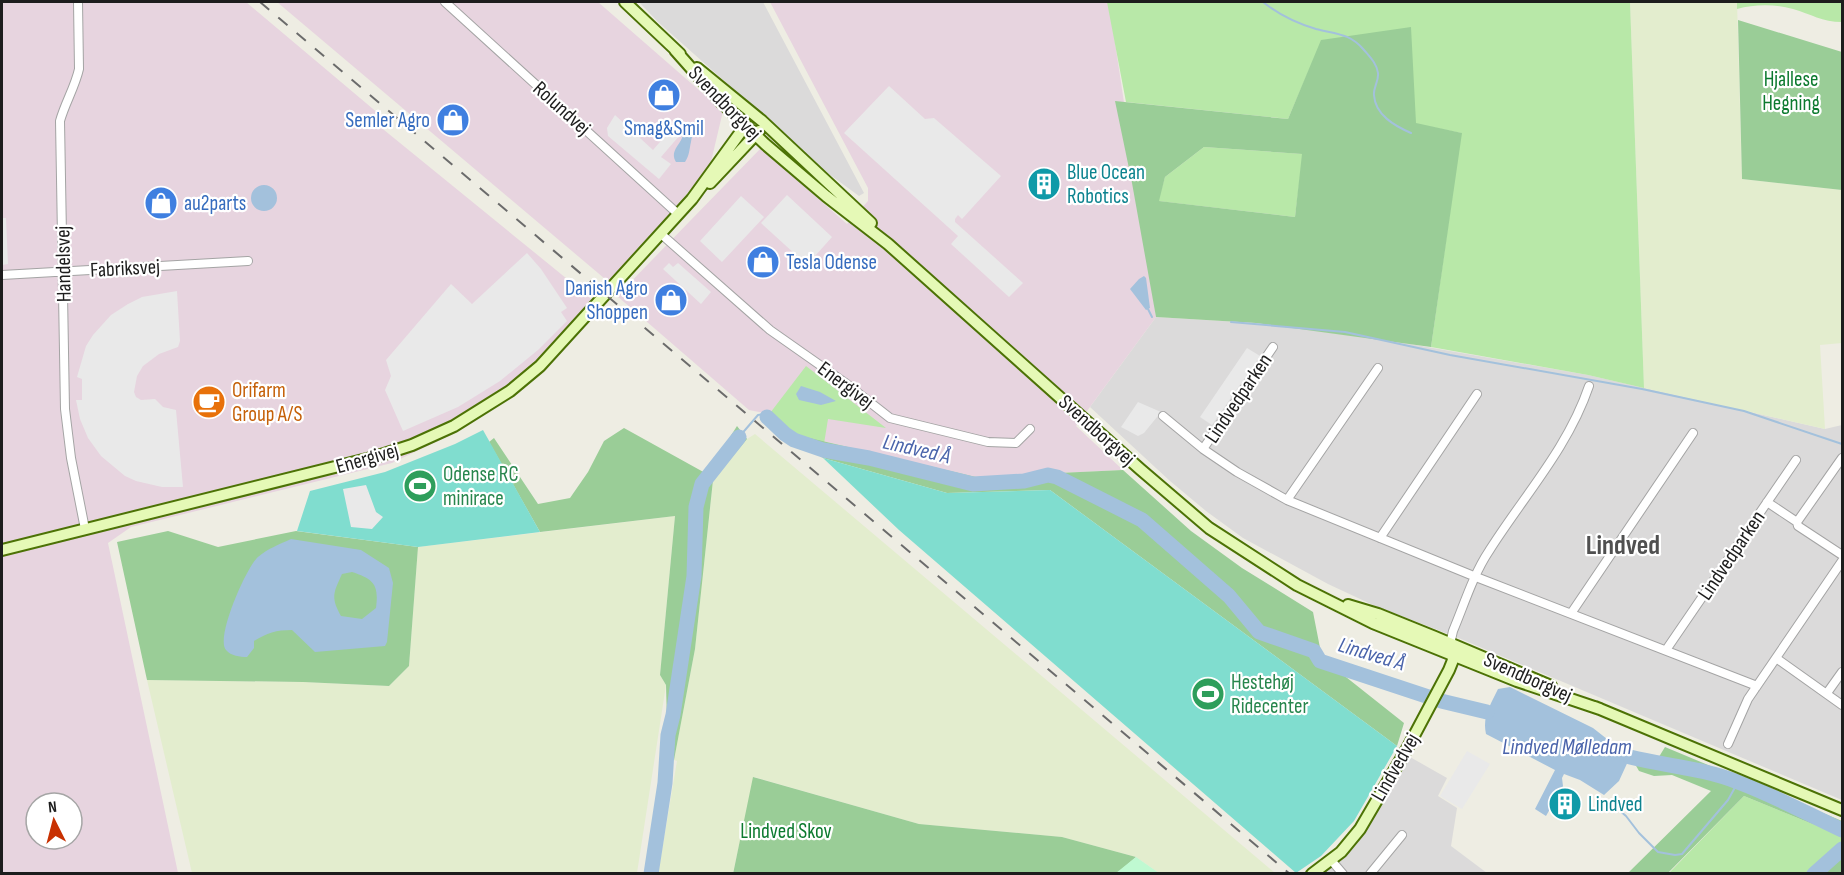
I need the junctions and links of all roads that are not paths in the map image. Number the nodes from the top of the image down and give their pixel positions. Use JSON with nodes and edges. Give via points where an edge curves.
{"nodes":[{"id":1,"x":78,"y":2,"type":"edge"},
{"id":2,"x":445,"y":2,"type":"edge"},
{"id":3,"x":618,"y":2,"type":"edge"},
{"id":4,"x":626,"y":2,"type":"edge"},
{"id":5,"x":641,"y":18,"type":"junction"},
{"id":6,"x":675,"y":50,"type":"junction"},
{"id":7,"x":745,"y":126,"type":"junction"},
{"id":8,"x":759,"y":129,"type":"junction"},
{"id":9,"x":692,"y":199,"type":"junction"},
{"id":10,"x":678,"y":214,"type":"junction"},
{"id":11,"x":661,"y":234,"type":"junction"},
{"id":12,"x":888,"y":244,"type":"junction"},
{"id":13,"x":248,"y":261,"type":"dead end"},
{"id":14,"x":63,"y":271,"type":"junction"},
{"id":15,"x":2,"y":275,"type":"edge"},
{"id":16,"x":1273,"y":347,"type":"dead end"},
{"id":17,"x":1378,"y":368,"type":"dead end"},
{"id":18,"x":1589,"y":386,"type":"dead end"},
{"id":19,"x":1477,"y":394,"type":"dead end"},
{"id":20,"x":1163,"y":416,"type":"dead end"},
{"id":21,"x":1030,"y":429,"type":"dead end"},
{"id":22,"x":1693,"y":434,"type":"dead end"},
{"id":23,"x":1203,"y":449,"type":"junction"},
{"id":24,"x":1842,"y":458,"type":"edge"},
{"id":25,"x":1796,"y":460,"type":"dead end"},
{"id":26,"x":1287,"y":500,"type":"junction"},
{"id":27,"x":1767,"y":502,"type":"junction"},
{"id":28,"x":1797,"y":522,"type":"junction"},
{"id":29,"x":86,"y":529,"type":"junction"},
{"id":30,"x":1380,"y":538,"type":"junction"},
{"id":31,"x":2,"y":550,"type":"edge"},
{"id":32,"x":1842,"y":555,"type":"edge"},
{"id":33,"x":1842,"y":561,"type":"edge"},
{"id":34,"x":1476,"y":577,"type":"junction"},
{"id":35,"x":1572,"y":612,"type":"junction"},
{"id":36,"x":1451,"y":650,"type":"junction"},
{"id":37,"x":1666,"y":650,"type":"junction"},
{"id":38,"x":1776,"y":658,"type":"junction"},
{"id":39,"x":1842,"y":672,"type":"edge"},
{"id":40,"x":1757,"y":686,"type":"junction"},
{"id":41,"x":1827,"y":693,"type":"junction"},
{"id":42,"x":1842,"y":705,"type":"edge"},
{"id":43,"x":1728,"y":744,"type":"dead end"},
{"id":44,"x":1842,"y":810,"type":"edge"},
{"id":45,"x":1402,"y":836,"type":"dead end"},
{"id":46,"x":1331,"y":860,"type":"junction"},
{"id":47,"x":1312,"y":873,"type":"edge"},
{"id":48,"x":1343,"y":873,"type":"edge"},
{"id":49,"x":1370,"y":873,"type":"edge"}],
"edges":[{"from":1,"to":14,"type":"street","name":"Handelsvej","via":[[79,69],[60,121]]},
{"from":2,"to":10,"type":"street","name":"Rolundvej"},
{"from":3,"to":5,"type":"main road","name":"Svendborgvej"},
{"from":4,"to":5,"type":"main road","name":"Svendborgvej"},
{"from":5,"to":6,"type":"main road","name":"Svendborgvej"},
{"from":6,"to":7,"type":"main road","name":"Svendborgvej"},
{"from":6,"to":8,"type":"main road","name":"Svendborgvej"},
{"from":7,"to":8,"type":"main road","name":"Svendborgvej"},
{"from":7,"to":9,"type":"main road","name":"Energivej"},
{"from":8,"to":9,"type":"main road","name":"Energivej"},
{"from":8,"to":12,"type":"main road","name":"Svendborgvej","via":[[826,196]]},
{"from":8,"to":12,"type":"main road","name":"Svendborgvej","via":[[870,222]]},
{"from":9,"to":10,"type":"main road","name":"Energivej"},
{"from":10,"to":11,"type":"main road","name":"Energivej"},
{"from":11,"to":21,"type":"street","name":"Energivej","via":[[770,330],[891,418],[988,442],[1016,444]]},
{"from":11,"to":29,"type":"main road","name":"Energivej","via":[[540,366],[510,391],[454,426],[375,457]]},
{"from":12,"to":36,"type":"main road","name":"Svendborgvej","via":[[1209,528],[1319,597],[1374,623]]},
{"from":13,"to":14,"type":"street","name":"Fabriksvej"},
{"from":14,"to":15,"type":"street","name":"Fabriksvej"},
{"from":14,"to":29,"type":"street","name":"Handelsvej","via":[[65,409]]},
{"from":16,"to":23,"type":"street","name":"Lindvedparken"},
{"from":17,"to":26,"type":"street"},
{"from":18,"to":34,"type":"street","via":[[1565,440],[1487,553]]},
{"from":19,"to":30,"type":"street"},
{"from":20,"to":23,"type":"street","name":"Lindvedparken"},
{"from":22,"to":35,"type":"street"},
{"from":23,"to":26,"type":"street","name":"Lindvedparken"},
{"from":24,"to":28,"type":"street"},
{"from":25,"to":27,"type":"street","name":"Lindvedparken"},
{"from":26,"to":30,"type":"street","name":"Lindvedparken"},
{"from":27,"to":28,"type":"street"},
{"from":27,"to":37,"type":"street","name":"Lindvedparken"},
{"from":28,"to":32,"type":"street"},
{"from":29,"to":31,"type":"main road","name":"Energivej"},
{"from":30,"to":34,"type":"street","name":"Lindvedparken"},
{"from":33,"to":38,"type":"street"},
{"from":34,"to":35,"type":"street","name":"Lindvedparken"},
{"from":34,"to":36,"type":"street","via":[[1452,634]]},
{"from":35,"to":37,"type":"street","name":"Lindvedparken"},
{"from":36,"to":44,"type":"main road","name":"Svendborgvej","via":[[1520,671],[1600,709]]},
{"from":36,"to":46,"type":"main road","name":"Lindvedvej","via":[[1449,670],[1360,829]]},
{"from":37,"to":40,"type":"street","name":"Lindvedparken"},
{"from":38,"to":40,"type":"street"},
{"from":38,"to":41,"type":"street"},
{"from":39,"to":41,"type":"street"},
{"from":40,"to":43,"type":"street"},
{"from":41,"to":42,"type":"street"},
{"from":45,"to":49,"type":"street"},
{"from":46,"to":47,"type":"main road","name":"Lindvedvej"},
{"from":46,"to":48,"type":"street"}]}
